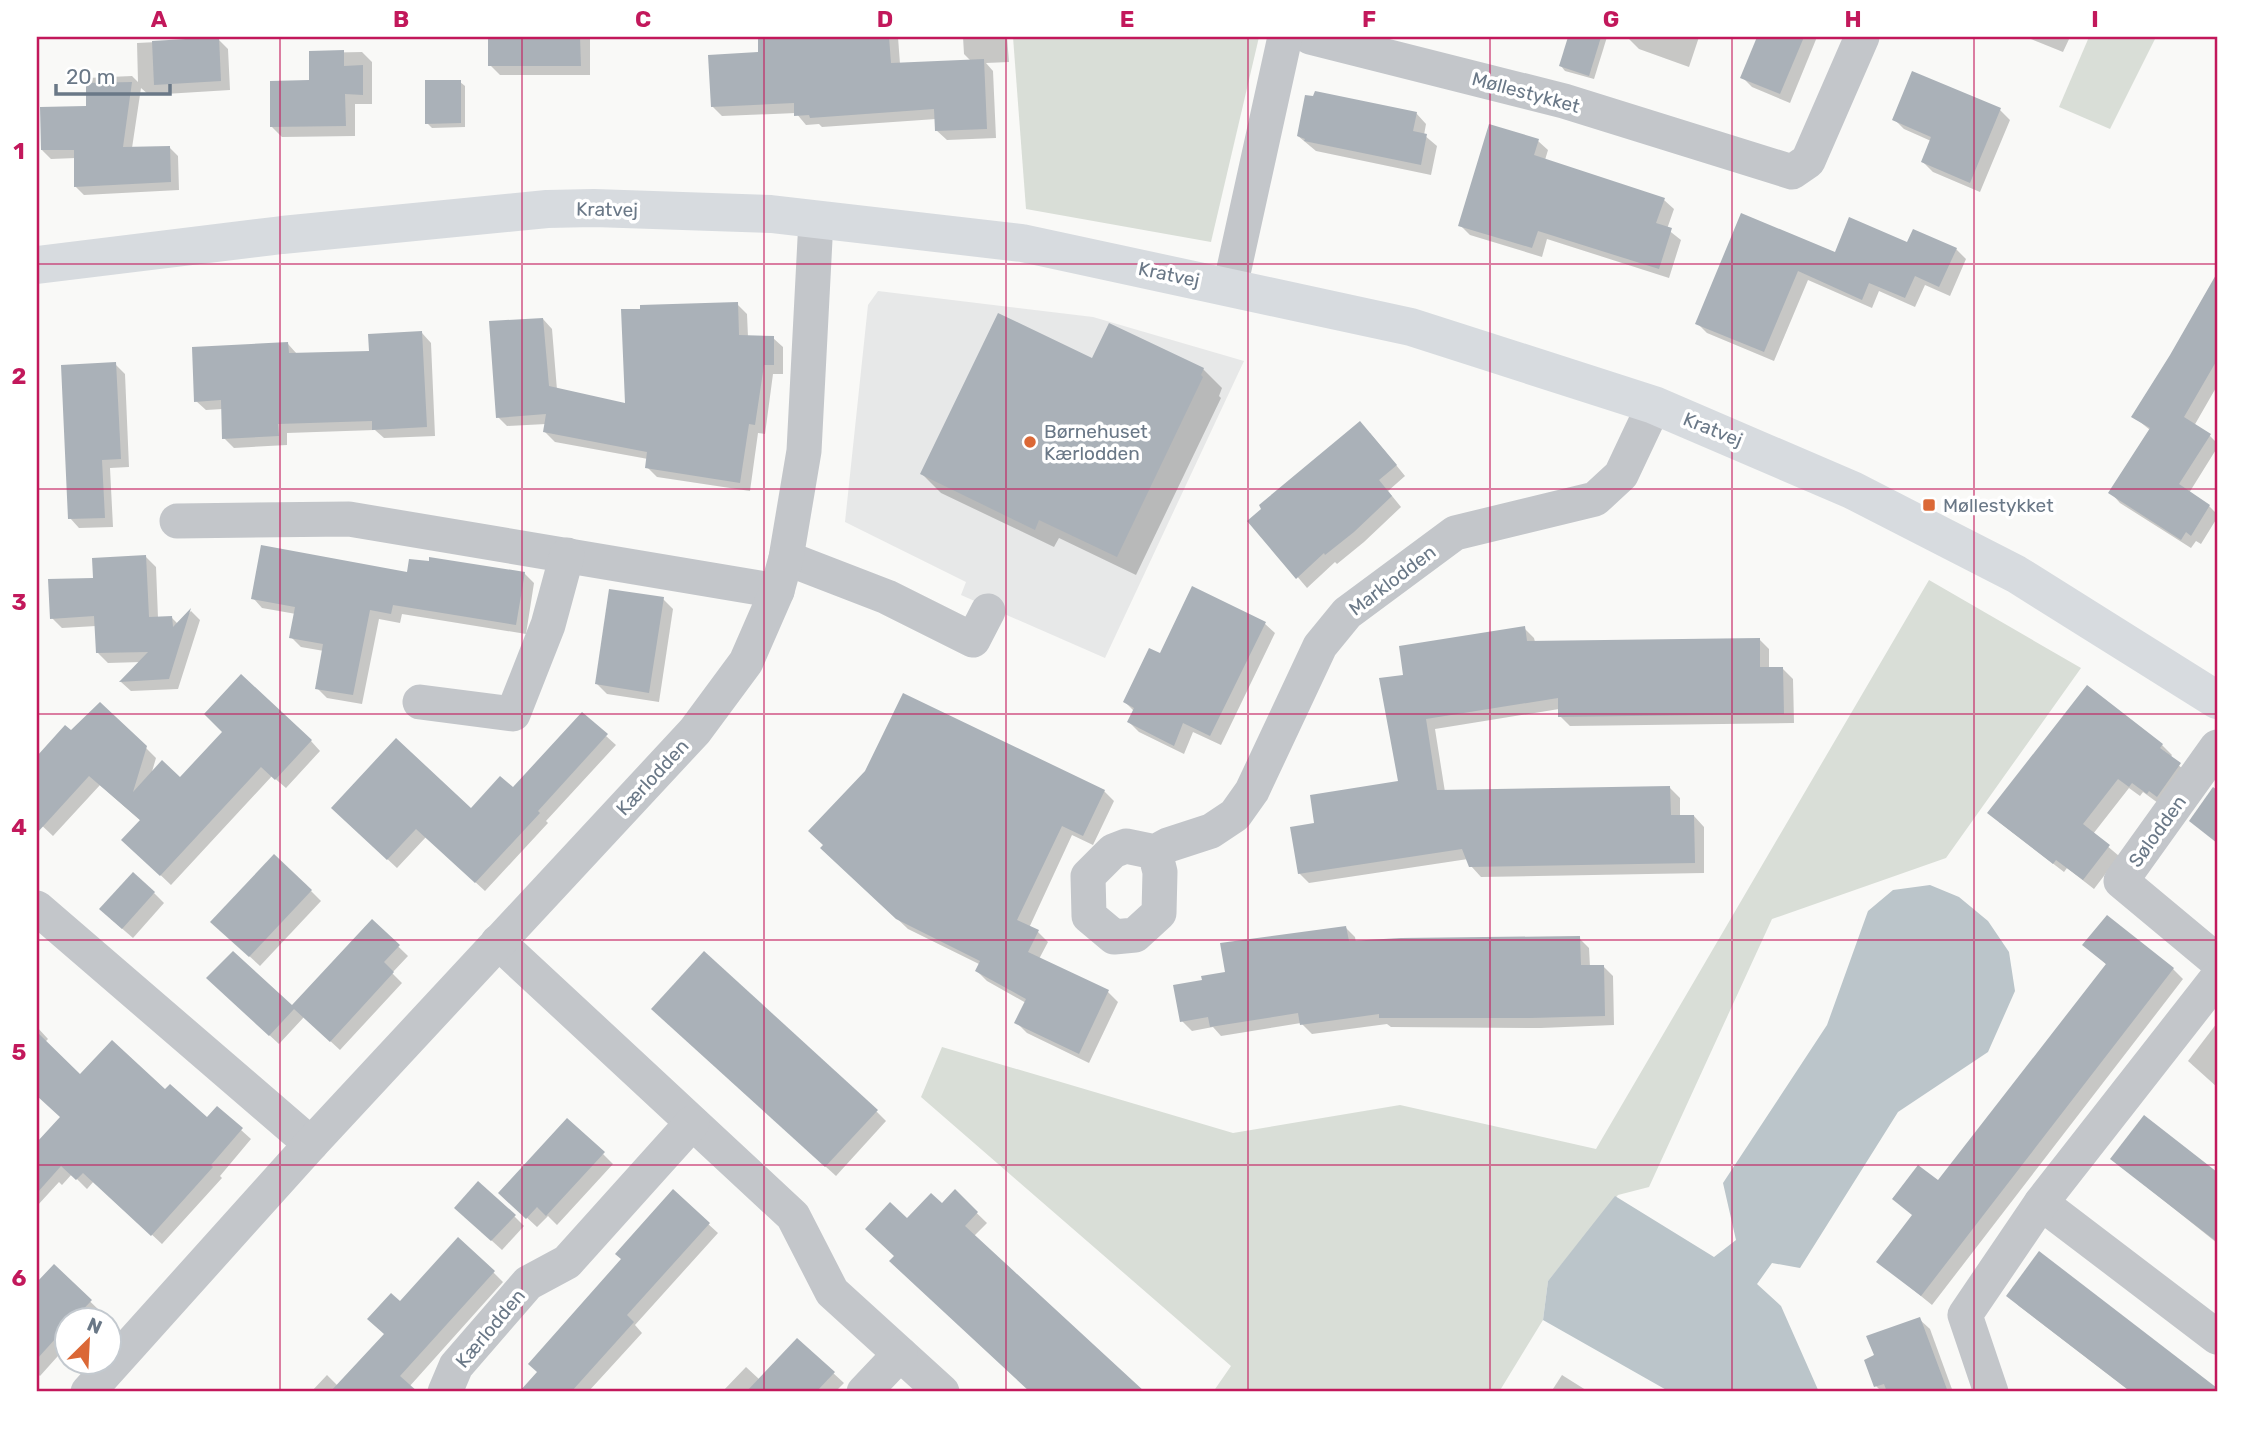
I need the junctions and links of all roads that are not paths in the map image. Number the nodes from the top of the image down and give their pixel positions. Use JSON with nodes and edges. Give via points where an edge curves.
{"nodes":[{"id":1,"x":1284,"y":37,"type":"edge"},
{"id":2,"x":1310,"y":37,"type":"edge"},
{"id":3,"x":1862,"y":37,"type":"edge"},
{"id":4,"x":816,"y":220,"type":"junction"},
{"id":5,"x":37,"y":265,"type":"edge"},
{"id":6,"x":1230,"y":287,"type":"junction"},
{"id":7,"x":1654,"y":405,"type":"junction"},
{"id":8,"x":177,"y":521,"type":"dead end"},
{"id":9,"x":567,"y":555,"type":"junction"},
{"id":10,"x":781,"y":575,"type":"junction"},
{"id":11,"x":988,"y":611,"type":"dead end"},
{"id":12,"x":2217,"y":701,"type":"edge"},
{"id":13,"x":419,"y":702,"type":"dead end"},
{"id":14,"x":2217,"y":747,"type":"edge"},
{"id":15,"x":1155,"y":852,"type":"dead end"},
{"id":16,"x":37,"y":908,"type":"edge"},
{"id":17,"x":498,"y":942,"type":"junction"},
{"id":18,"x":2217,"y":961,"type":"edge"},
{"id":19,"x":2217,"y":978,"type":"edge"},
{"id":20,"x":692,"y":1123,"type":"junction"},
{"id":21,"x":311,"y":1144,"type":"junction"},
{"id":22,"x":2041,"y":1203,"type":"junction"},
{"id":23,"x":2217,"y":1337,"type":"edge"},
{"id":24,"x":900,"y":1354,"type":"junction"},
{"id":25,"x":88,"y":1392,"type":"edge"},
{"id":26,"x":445,"y":1392,"type":"edge"},
{"id":27,"x":864,"y":1392,"type":"edge"},
{"id":28,"x":942,"y":1392,"type":"edge"},
{"id":29,"x":1991,"y":1392,"type":"edge"}],
"edges":[{"from":1,"to":6,"type":"street"},
{"from":2,"to":3,"type":"street","name":"Møllestykket","via":[[1564,101],[1792,172],[1808,161]]},
{"from":4,"to":5,"type":"street","name":"Kratvej","via":[[771,214],[548,209]]},
{"from":4,"to":6,"type":"street","name":"Kratvej","via":[[1022,243]]},
{"from":4,"to":10,"type":"street","name":"Kærlodden","via":[[804,452]]},
{"from":6,"to":7,"type":"street","name":"Kratvej","via":[[1411,327]]},
{"from":7,"to":12,"type":"street","name":"Kratvej","via":[[1852,489],[2016,575]]},
{"from":7,"to":15,"type":"street","name":"Marklodden","via":[[1621,475],[1595,499],[1455,533],[1347,613],[1320,646],[1252,791],[1235,815],[1210,831]]},
{"from":8,"to":9,"type":"street","via":[[349,519]]},
{"from":9,"to":10,"type":"street"},
{"from":9,"to":13,"type":"street","via":[[548,625],[513,713]]},
{"from":10,"to":11,"type":"street","via":[[887,597],[973,640]]},
{"from":10,"to":17,"type":"street","name":"Kærlodden","via":[[746,662],[695,731]]},
{"from":14,"to":18,"type":"street","name":"Sølodden","via":[[2121,881]]},
{"from":16,"to":21,"type":"street"},
{"from":17,"to":20,"type":"street"},
{"from":17,"to":21,"type":"street","name":"Kærlodden"},
{"from":19,"to":22,"type":"street"},
{"from":20,"to":24,"type":"street","via":[[793,1216],[832,1292]]},
{"from":20,"to":26,"type":"street","name":"Kærlodden","via":[[567,1262],[528,1283],[456,1367]]},
{"from":21,"to":25,"type":"street","name":"Kærlodden"},
{"from":22,"to":23,"type":"street"},
{"from":22,"to":29,"type":"street","via":[[1965,1315]]},
{"from":24,"to":27,"type":"street"},
{"from":24,"to":28,"type":"street"}]}
